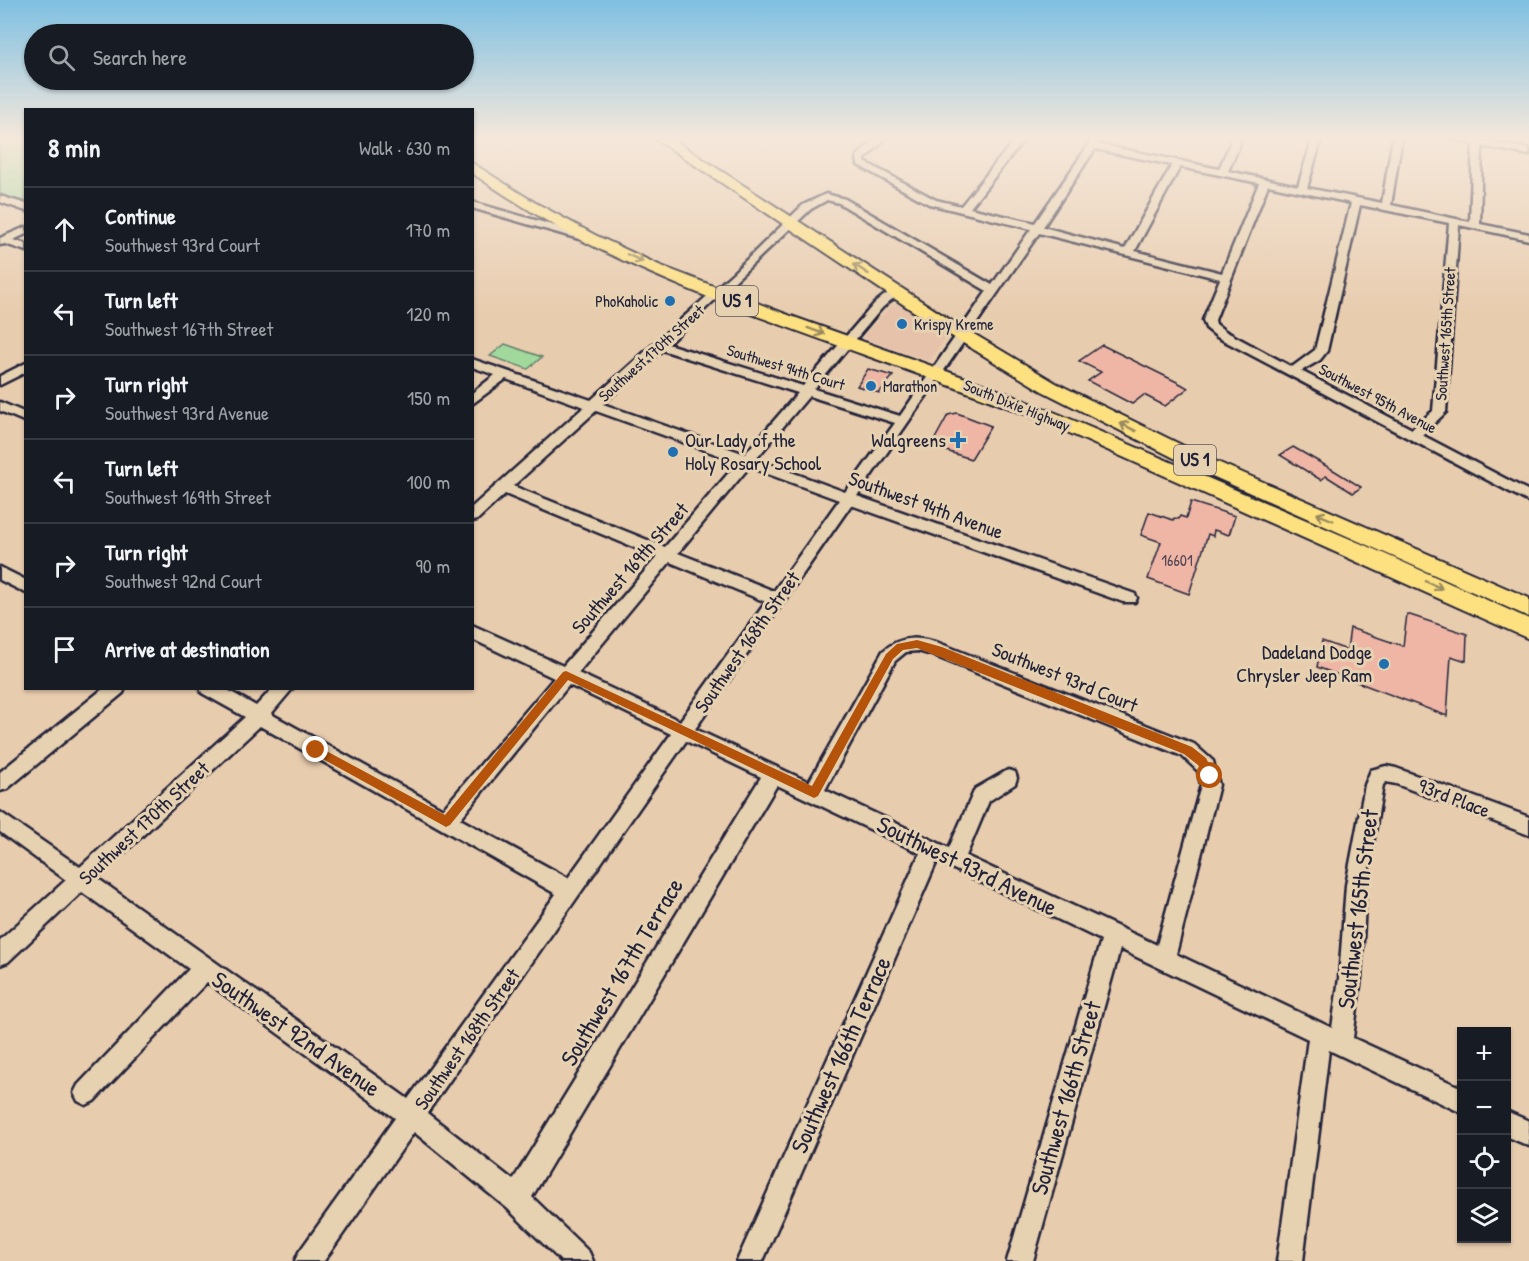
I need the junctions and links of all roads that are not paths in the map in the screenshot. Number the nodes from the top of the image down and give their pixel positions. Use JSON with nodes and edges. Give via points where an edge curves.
{"nodes":[{"id":1,"x":518,"y":196,"type":"edge"},
{"id":2,"x":748,"y":196,"type":"edge"},
{"id":3,"x":919,"y":196,"type":"edge"},
{"id":4,"x":975,"y":196,"type":"edge"},
{"id":5,"x":1057,"y":196,"type":"edge"},
{"id":6,"x":1160,"y":196,"type":"edge"},
{"id":7,"x":1259,"y":196,"type":"edge"},
{"id":8,"x":1333,"y":196,"type":"edge"},
{"id":9,"x":1388,"y":196,"type":"edge"},
{"id":10,"x":1475,"y":196,"type":"edge"},
{"id":11,"x":0,"y":199,"type":"edge"},
{"id":12,"x":1356,"y":201,"type":"junction"},
{"id":13,"x":474,"y":206,"type":"edge"},
{"id":14,"x":24,"y":207,"type":"edge"},
{"id":15,"x":1386,"y":207,"type":"junction"},
{"id":16,"x":964,"y":209,"type":"junction"},
{"id":17,"x":545,"y":213,"type":"junction"},
{"id":18,"x":520,"y":219,"type":"junction"},
{"id":19,"x":1454,"y":221,"type":"junction"},
{"id":20,"x":791,"y":224,"type":"junction"},
{"id":21,"x":1475,"y":225,"type":"junction"},
{"id":22,"x":1035,"y":227,"type":"junction"},
{"id":23,"x":24,"y":231,"type":"edge"},
{"id":24,"x":1529,"y":237,"type":"edge"},
{"id":25,"x":2,"y":241,"type":"edge"},
{"id":26,"x":603,"y":243,"type":"junction"},
{"id":27,"x":24,"y":247,"type":"edge"},
{"id":28,"x":1129,"y":252,"type":"junction"},
{"id":29,"x":1227,"y":277,"type":"junction"},
{"id":30,"x":993,"y":290,"type":"junction"},
{"id":31,"x":716,"y":293,"type":"junction"},
{"id":32,"x":898,"y":293,"type":"junction"},
{"id":33,"x":962,"y":335,"type":"junction"},
{"id":34,"x":848,"y":342,"type":"junction"},
{"id":35,"x":659,"y":345,"type":"junction"},
{"id":36,"x":474,"y":364,"type":"edge"},
{"id":37,"x":24,"y":368,"type":"edge"},
{"id":38,"x":1293,"y":372,"type":"junction"},
{"id":39,"x":936,"y":373,"type":"junction"},
{"id":40,"x":505,"y":374,"type":"junction"},
{"id":41,"x":0,"y":381,"type":"edge"},
{"id":42,"x":806,"y":391,"type":"junction"},
{"id":43,"x":474,"y":398,"type":"edge"},
{"id":44,"x":0,"y":406,"type":"edge"},
{"id":45,"x":592,"y":406,"type":"junction"},
{"id":46,"x":24,"y":417,"type":"edge"},
{"id":47,"x":902,"y":421,"type":"junction"},
{"id":48,"x":1414,"y":435,"type":"junction"},
{"id":49,"x":1151,"y":450,"type":"junction"},
{"id":50,"x":748,"y":461,"type":"junction"},
{"id":51,"x":504,"y":488,"type":"junction"},
{"id":52,"x":1529,"y":497,"type":"edge"},
{"id":53,"x":847,"y":498,"type":"junction"},
{"id":54,"x":474,"y":514,"type":"edge"},
{"id":55,"x":1361,"y":533,"type":"junction"},
{"id":56,"x":1322,"y":536,"type":"junction"},
{"id":57,"x":668,"y":554,"type":"junction"},
{"id":58,"x":1436,"y":565,"type":"junction"},
{"id":59,"x":1401,"y":570,"type":"junction"},
{"id":60,"x":0,"y":573,"type":"edge"},
{"id":61,"x":24,"y":586,"type":"edge"},
{"id":62,"x":1129,"y":598,"type":"dead end"},
{"id":63,"x":777,"y":599,"type":"junction"},
{"id":64,"x":1529,"y":608,"type":"edge"},
{"id":65,"x":1529,"y":630,"type":"edge"},
{"id":66,"x":474,"y":632,"type":"edge"},
{"id":67,"x":566,"y":675,"type":"junction"},
{"id":68,"x":115,"y":690,"type":"edge"},
{"id":69,"x":211,"y":690,"type":"edge"},
{"id":70,"x":283,"y":690,"type":"edge"},
{"id":71,"x":256,"y":716,"type":"junction"},
{"id":72,"x":684,"y":731,"type":"junction"},
{"id":73,"x":774,"y":774,"type":"junction"},
{"id":74,"x":1378,"y":776,"type":"joint"},
{"id":75,"x":1008,"y":778,"type":"dead end"},
{"id":76,"x":0,"y":783,"type":"edge"},
{"id":77,"x":814,"y":792,"type":"junction"},
{"id":78,"x":0,"y":821,"type":"edge"},
{"id":79,"x":446,"y":821,"type":"junction"},
{"id":80,"x":1529,"y":826,"type":"edge"},
{"id":81,"x":932,"y":849,"type":"junction"},
{"id":82,"x":954,"y":860,"type":"junction"},
{"id":83,"x":82,"y":880,"type":"junction"},
{"id":84,"x":572,"y":891,"type":"junction"},
{"id":85,"x":1113,"y":935,"type":"junction"},
{"id":86,"x":0,"y":954,"type":"edge"},
{"id":87,"x":1164,"y":960,"type":"junction"},
{"id":88,"x":204,"y":969,"type":"junction"},
{"id":89,"x":1331,"y":1038,"type":"junction"},
{"id":90,"x":86,"y":1093,"type":"dead end"},
{"id":91,"x":1457,"y":1099,"type":"edge"},
{"id":92,"x":412,"y":1116,"type":"junction"},
{"id":93,"x":1511,"y":1125,"type":"edge"},
{"id":94,"x":1529,"y":1134,"type":"edge"},
{"id":95,"x":516,"y":1199,"type":"junction"},
{"id":96,"x":308,"y":1261,"type":"edge"},
{"id":97,"x":580,"y":1261,"type":"edge"},
{"id":98,"x":750,"y":1261,"type":"edge"},
{"id":99,"x":1020,"y":1261,"type":"edge"},
{"id":100,"x":1290,"y":1261,"type":"edge"}],
"edges":[{"from":1,"to":17,"type":"highway","name":"South Dixie Highway","number":"US 1"},
{"from":2,"to":20,"type":"highway","name":"South Dixie Highway","number":"US 1"},
{"from":3,"to":16,"type":"street"},
{"from":4,"to":16,"type":"street"},
{"from":5,"to":22,"type":"street","name":"Southwest 168th Street"},
{"from":6,"to":28,"type":"street"},
{"from":7,"to":29,"type":"street"},
{"from":8,"to":12,"type":"street"},
{"from":9,"to":15,"type":"street"},
{"from":10,"to":21,"type":"street"},
{"from":11,"to":14,"type":"street"},
{"from":12,"to":15,"type":"street"},
{"from":12,"to":38,"type":"street","via":[[1321,351]]},
{"from":13,"to":18,"type":"street"},
{"from":15,"to":19,"type":"street"},
{"from":16,"to":22,"type":"street"},
{"from":17,"to":18,"type":"street","via":[[538,219]]},
{"from":17,"to":26,"type":"highway","name":"South Dixie Highway","number":"US 1"},
{"from":18,"to":26,"type":"street"},
{"from":19,"to":21,"type":"street"},
{"from":19,"to":48,"type":"street","name":"Southwest 165th Street","via":[[1439,412]]},
{"from":20,"to":30,"type":"street","name":"Southwest 170th Street","via":[[807,207],[832,197]]},
{"from":20,"to":31,"type":"street","name":"Southwest 170th Street"},
{"from":32,"to":20,"type":"highway","name":"South Dixie Highway","number":"US 1","one_way":true},
{"from":21,"to":24,"type":"street"},
{"from":22,"to":28,"type":"street"},
{"from":22,"to":30,"type":"street","name":"Southwest 168th Street"},
{"from":23,"to":25,"type":"street"},
{"from":25,"to":27,"type":"street"},
{"from":26,"to":31,"type":"highway","name":"South Dixie Highway","number":"US 1","one_way":true},
{"from":28,"to":29,"type":"street"},
{"from":29,"to":38,"type":"street","name":"Southwest 95th Avenue","via":[[1209,320],[1212,327]]},
{"from":30,"to":33,"type":"street","name":"Southwest 168th Street"},
{"from":31,"to":34,"type":"highway","name":"South Dixie Highway","number":"US 1","one_way":true},
{"from":31,"to":35,"type":"street","name":"Southwest 170th Street"},
{"from":32,"to":33,"type":"highway","name":"South Dixie Highway","number":"US 1"},
{"from":32,"to":34,"type":"street","name":"Southwest 169th Street","via":[[883,302]]},
{"from":33,"to":39,"type":"street","name":"Southwest 168th Street"},
{"from":49,"to":33,"type":"highway","name":"South Dixie Highway","number":"US 1","one_way":true},
{"from":34,"to":39,"type":"highway","name":"South Dixie Highway","number":"US 1"},
{"from":34,"to":42,"type":"street","name":"Southwest 169th Street"},
{"from":35,"to":42,"type":"street","name":"Southwest 94th Court"},
{"from":35,"to":45,"type":"street","name":"Southwest 170th Street"},
{"from":36,"to":40,"type":"street","name":"Southwest 94th Avenue"},
{"from":37,"to":41,"type":"street"},
{"from":38,"to":48,"type":"street","name":"Southwest 95th Avenue"},
{"from":39,"to":47,"type":"street","name":"Southwest 168th Street"},
{"from":39,"to":49,"type":"highway","name":"South Dixie Highway","number":"US 1"},
{"from":40,"to":43,"type":"street"},
{"from":40,"to":45,"type":"street","name":"Southwest 94th Avenue"},
{"from":42,"to":47,"type":"street","name":"Southwest 94th Court"},
{"from":42,"to":50,"type":"street","name":"Southwest 169th Street"},
{"from":44,"to":46,"type":"street"},
{"from":45,"to":50,"type":"street","name":"Southwest 94th Avenue"},
{"from":45,"to":51,"type":"street","name":"Southwest 170th Street"},
{"from":47,"to":53,"type":"street","name":"Southwest 168th Street"},
{"from":48,"to":52,"type":"street","name":"Southwest 95th Avenue"},
{"from":55,"to":49,"type":"highway","name":"South Dixie Highway","number":"US 1","one_way":true},
{"from":49,"to":56,"type":"highway","name":"South Dixie Highway","number":"US 1"},
{"from":50,"to":53,"type":"street","name":"Southwest 94th Avenue"},
{"from":50,"to":57,"type":"street","name":"Southwest 169th Street"},
{"from":51,"to":54,"type":"street","name":"Southwest 170th Street"},
{"from":51,"to":57,"type":"street"},
{"from":53,"to":62,"type":"street","name":"Southwest 94th Avenue"},
{"from":53,"to":63,"type":"street","name":"Southwest 168th Street"},
{"from":55,"to":56,"type":"highway"},
{"from":55,"to":58,"type":"highway","name":"South Dixie Highway","number":"US 1"},
{"from":56,"to":59,"type":"highway","name":"South Dixie Highway","number":"US 1"},
{"from":57,"to":63,"type":"street"},
{"from":57,"to":67,"type":"street","name":"Southwest 169th Street"},
{"from":58,"to":59,"type":"highway","via":[[1420,563]]},
{"from":58,"to":64,"type":"highway","name":"South Dixie Highway","number":"US 1"},
{"from":59,"to":65,"type":"highway","name":"South Dixie Highway","number":"US 1","one_way":true},
{"from":60,"to":61,"type":"street"},
{"from":63,"to":72,"type":"street","name":"Southwest 168th Street"},
{"from":66,"to":67,"type":"street","name":"Southwest 93rd Avenue"},
{"from":67,"to":72,"type":"street","name":"Southwest 93rd Avenue"},
{"from":67,"to":79,"type":"street","name":"Southwest 169th Street"},
{"from":68,"to":76,"type":"street"},
{"from":69,"to":71,"type":"street"},
{"from":70,"to":71,"type":"street","name":"Southwest 170th Street"},
{"from":71,"to":79,"type":"street"},
{"from":71,"to":83,"type":"street","name":"Southwest 170th Street"},
{"from":72,"to":73,"type":"street","name":"Southwest 93rd Avenue"},
{"from":72,"to":84,"type":"street","name":"Southwest 168th Street"},
{"from":73,"to":77,"type":"street","name":"Southwest 93rd Avenue"},
{"from":73,"to":95,"type":"street","name":"Southwest 167th Terrace"},
{"from":74,"to":80,"type":"street","name":"93rd Place","via":[[1396,776]]},
{"from":74,"to":89,"type":"street","name":"Southwest 165th Street","via":[[1356,885],[1350,978]]},
{"from":75,"to":82,"type":"street","via":[[982,795]]},
{"from":77,"to":81,"type":"street","name":"Southwest 93rd Avenue"},
{"from":77,"to":87,"type":"street","name":"Southwest 93rd Court","via":[[889,656],[900,646],[917,644],[1188,750],[1206,767],[1210,785]]},
{"from":78,"to":83,"type":"street","name":"Southwest 92nd Avenue"},
{"from":79,"to":84,"type":"street"},
{"from":81,"to":82,"type":"street","name":"Southwest 93rd Avenue"},
{"from":81,"to":98,"type":"street","name":"Southwest 166th Terrace"},
{"from":82,"to":85,"type":"street","name":"Southwest 93rd Avenue"},
{"from":83,"to":86,"type":"street","name":"Southwest 170th Street"},
{"from":83,"to":88,"type":"street","name":"Southwest 92nd Avenue"},
{"from":84,"to":92,"type":"street","name":"Southwest 168th Street"},
{"from":85,"to":87,"type":"street","name":"Southwest 93rd Avenue"},
{"from":85,"to":99,"type":"street","name":"Southwest 166th Street"},
{"from":87,"to":89,"type":"street","name":"Southwest 93rd Avenue"},
{"from":88,"to":90,"type":"street"},
{"from":88,"to":92,"type":"street","name":"Southwest 92nd Avenue"},
{"from":89,"to":91,"type":"street","name":"Southwest 93rd Avenue"},
{"from":89,"to":100,"type":"street","name":"Southwest 165th Street"},
{"from":92,"to":95,"type":"street","name":"Southwest 92nd Avenue"},
{"from":92,"to":96,"type":"street","name":"Southwest 168th Street"},
{"from":93,"to":94,"type":"street"},
{"from":95,"to":97,"type":"street","name":"Southwest 92nd Avenue"}]}
